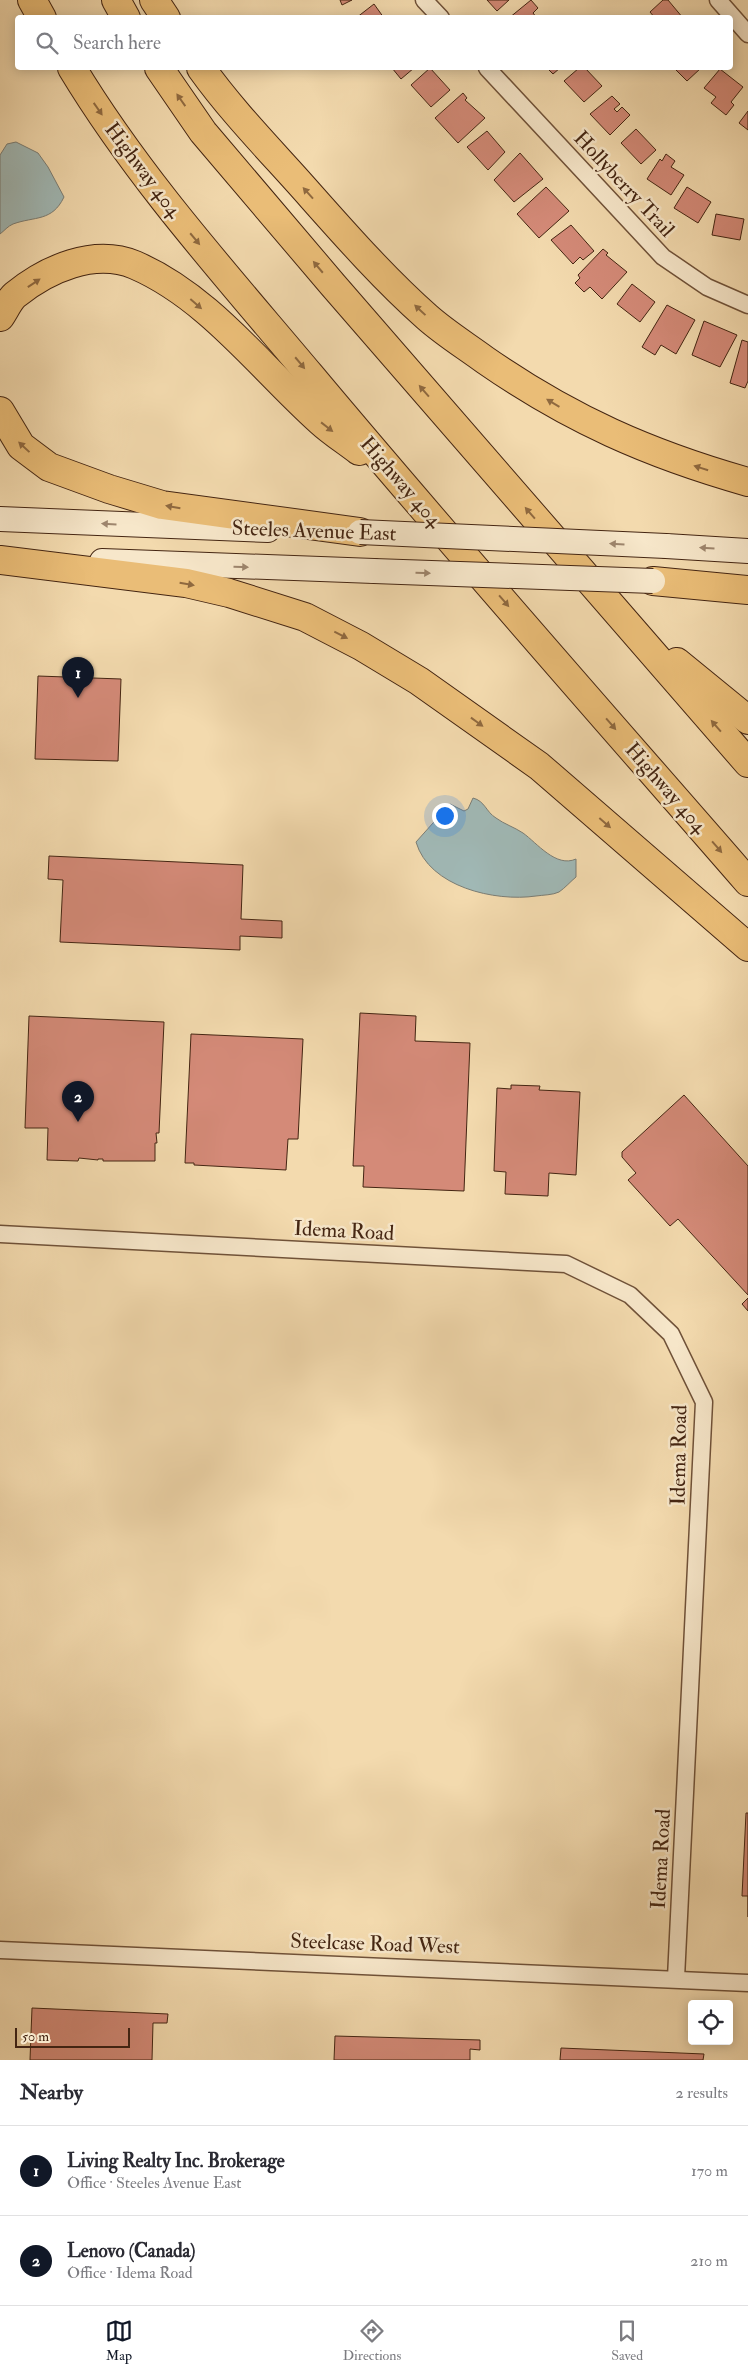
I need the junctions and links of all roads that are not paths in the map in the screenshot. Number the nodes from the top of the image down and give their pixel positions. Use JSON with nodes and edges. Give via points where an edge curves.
{"nodes":[{"id":1,"x":32,"y":0,"type":"edge"},
{"id":2,"x":116,"y":0,"type":"edge"},
{"id":3,"x":154,"y":0,"type":"edge"},
{"id":4,"x":424,"y":0,"type":"edge"},
{"id":5,"x":718,"y":0,"type":"edge"},
{"id":6,"x":40,"y":15,"type":"edge"},
{"id":7,"x":124,"y":15,"type":"edge"},
{"id":8,"x":164,"y":15,"type":"edge"},
{"id":9,"x":438,"y":15,"type":"edge"},
{"id":10,"x":731,"y":15,"type":"edge"},
{"id":11,"x":733,"y":17,"type":"edge"},
{"id":12,"x":748,"y":34,"type":"edge"},
{"id":13,"x":73,"y":70,"type":"edge"},
{"id":14,"x":160,"y":70,"type":"edge"},
{"id":15,"x":203,"y":70,"type":"edge"},
{"id":16,"x":489,"y":70,"type":"edge"},
{"id":17,"x":748,"y":305,"type":"edge"},
{"id":18,"x":0,"y":316,"type":"edge"},
{"id":19,"x":0,"y":411,"type":"edge"},
{"id":20,"x":748,"y":482,"type":"edge"},
{"id":21,"x":403,"y":485,"type":"junction"},
{"id":22,"x":0,"y":519,"type":"edge"},
{"id":23,"x":360,"y":532,"type":"junction"},
{"id":24,"x":748,"y":550,"type":"edge"},
{"id":25,"x":0,"y":559,"type":"edge"},
{"id":26,"x":653,"y":581,"type":"junction"},
{"id":27,"x":748,"y":583,"type":"edge"},
{"id":28,"x":748,"y":590,"type":"edge"},
{"id":29,"x":620,"y":616,"type":"junction"},
{"id":30,"x":748,"y":720,"type":"edge"},
{"id":31,"x":748,"y":763,"type":"edge"},
{"id":32,"x":748,"y":882,"type":"edge"},
{"id":33,"x":748,"y":947,"type":"edge"},
{"id":34,"x":0,"y":1234,"type":"edge"},
{"id":35,"x":0,"y":1950,"type":"edge"},
{"id":36,"x":676,"y":1978,"type":"junction"},
{"id":37,"x":748,"y":1983,"type":"edge"}],
"edges":[{"from":1,"to":6,"type":"highway"},
{"from":2,"to":7,"type":"highway"},
{"from":3,"to":8,"type":"highway"},
{"from":4,"to":9,"type":"street"},
{"from":5,"to":10,"type":"street"},
{"from":11,"to":12,"type":"street"},
{"from":13,"to":21,"type":"highway","name":"Highway 404","one_way":true,"via":[[95,105],[180,220]]},
{"from":29,"to":14,"type":"highway","one_way":true,"via":[[210,139]]},
{"from":20,"to":15,"type":"highway","one_way":true,"via":[[660,454],[575,417],[517,382],[429,319],[377,270]]},
{"from":16,"to":17,"type":"street","name":"Hollyberry Trail","via":[[663,257],[707,287]]},
{"from":18,"to":21,"type":"highway","one_way":true,"via":[[14,296],[57,267],[99,258],[133,264],[175,286],[228,332],[320,422]]},
{"from":23,"to":19,"type":"highway","one_way":true,"via":[[162,505],[109,489],[49,467],[21,446]]},
{"from":21,"to":32,"type":"highway","name":"Highway 404","one_way":true},
{"from":23,"to":22,"type":"main road","name":"Steeles Avenue East","one_way":true},
{"from":24,"to":23,"type":"main road","name":"Steeles Avenue East","one_way":true,"bridge":true},
{"from":25,"to":26,"type":"main road","name":"Steeles Avenue East","one_way":true,"bridge":true},
{"from":25,"to":33,"type":"highway","one_way":true,"via":[[186,583],[229,593],[304,617],[353,642],[419,680],[539,766]]},
{"from":26,"to":27,"type":"main road","name":"Steeles Avenue East"},
{"from":26,"to":28,"type":"highway"},
{"from":29,"to":30,"type":"highway"},
{"from":31,"to":29,"type":"highway","one_way":true},
{"from":34,"to":36,"type":"street","name":"Idema Road","via":[[566,1264],[630,1295],[672,1334],[704,1402]]},
{"from":35,"to":36,"type":"street","name":"Steelcase Road West"},
{"from":36,"to":37,"type":"street","name":"Steelcase Road West"}]}
